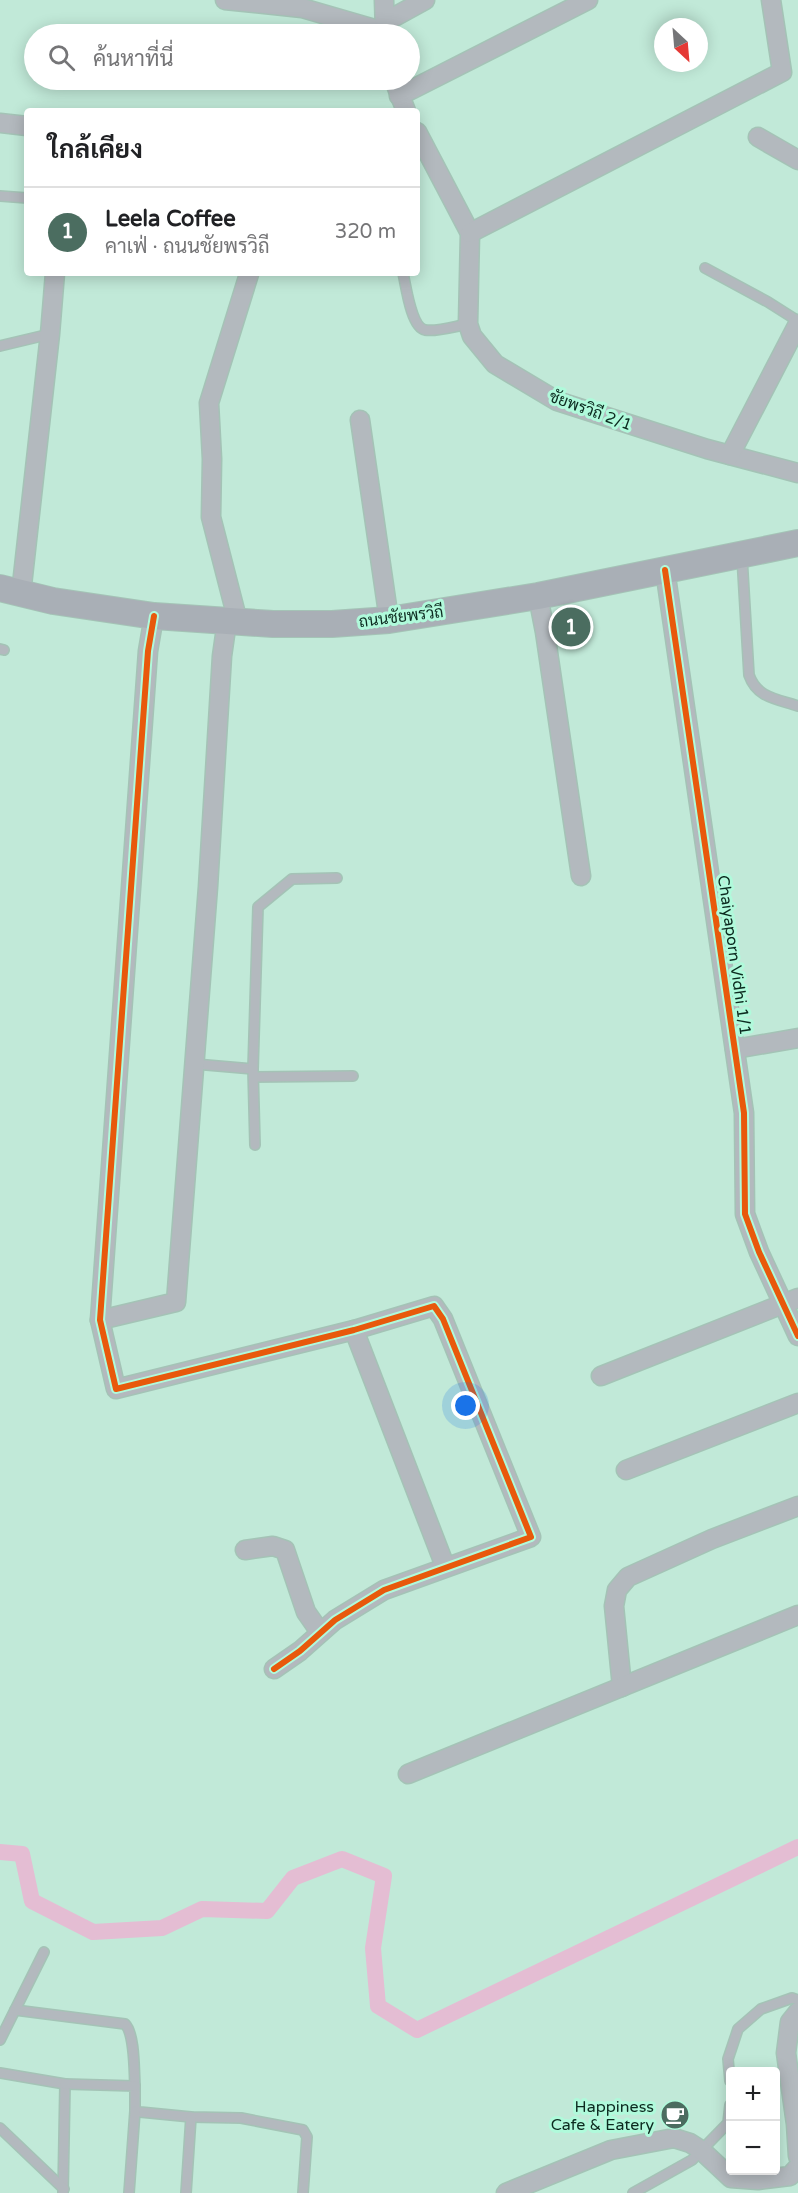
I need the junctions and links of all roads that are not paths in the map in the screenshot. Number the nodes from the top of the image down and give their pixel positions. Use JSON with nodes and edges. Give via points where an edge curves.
{"nodes":[{"id":1,"x":225,"y":0,"type":"edge"},
{"id":2,"x":384,"y":0,"type":"edge"},
{"id":3,"x":425,"y":0,"type":"edge"},
{"id":4,"x":588,"y":0,"type":"edge"},
{"id":5,"x":771,"y":0,"type":"edge"},
{"id":6,"x":365,"y":24,"type":"edge"},
{"id":7,"x":385,"y":24,"type":"edge"},
{"id":8,"x":392,"y":24,"type":"edge"},
{"id":9,"x":420,"y":86,"type":"edge"},
{"id":10,"x":0,"y":123,"type":"edge"},
{"id":11,"x":24,"y":126,"type":"edge"},
{"id":12,"x":758,"y":137,"type":"dead end"},
{"id":13,"x":420,"y":138,"type":"edge"},
{"id":14,"x":798,"y":160,"type":"edge"},
{"id":15,"x":0,"y":196,"type":"edge"},
{"id":16,"x":24,"y":198,"type":"edge"},
{"id":17,"x":470,"y":232,"type":"junction"},
{"id":18,"x":705,"y":268,"type":"dead end"},
{"id":19,"x":55,"y":276,"type":"edge"},
{"id":20,"x":248,"y":276,"type":"edge"},
{"id":21,"x":404,"y":276,"type":"edge"},
{"id":22,"x":798,"y":322,"type":"edge"},
{"id":23,"x":468,"y":324,"type":"junction"},
{"id":24,"x":50,"y":334,"type":"junction"},
{"id":25,"x":0,"y":346,"type":"edge"},
{"id":26,"x":360,"y":420,"type":"dead end"},
{"id":27,"x":730,"y":455,"type":"junction"},
{"id":28,"x":798,"y":473,"type":"edge"},
{"id":29,"x":798,"y":543,"type":"edge"},
{"id":30,"x":742,"y":555,"type":"junction"},
{"id":31,"x":665,"y":570,"type":"junction"},
{"id":32,"x":11,"y":591,"type":"edge"},
{"id":33,"x":538,"y":596,"type":"junction"},
{"id":34,"x":154,"y":616,"type":"junction"},
{"id":35,"x":389,"y":620,"type":"junction"},
{"id":36,"x":232,"y":622,"type":"junction"},
{"id":37,"x":798,"y":706,"type":"edge"},
{"id":38,"x":581,"y":876,"type":"dead end"},
{"id":39,"x":336,"y":878,"type":"dead end"},
{"id":40,"x":798,"y":1038,"type":"edge"},
{"id":41,"x":735,"y":1049,"type":"junction"},
{"id":42,"x":195,"y":1064,"type":"junction"},
{"id":43,"x":254,"y":1073,"type":"junction"},
{"id":44,"x":353,"y":1076,"type":"dead end"},
{"id":45,"x":255,"y":1145,"type":"dead end"},
{"id":46,"x":791,"y":1300,"type":"edge"},
{"id":47,"x":100,"y":1320,"type":"junction"},
{"id":48,"x":354,"y":1330,"type":"junction"},
{"id":49,"x":798,"y":1336,"type":"edge"},
{"id":50,"x":601,"y":1376,"type":"dead end"},
{"id":51,"x":798,"y":1403,"type":"edge"},
{"id":52,"x":626,"y":1470,"type":"dead end"},
{"id":53,"x":798,"y":1506,"type":"edge"},
{"id":54,"x":245,"y":1550,"type":"dead end"},
{"id":55,"x":445,"y":1566,"type":"junction"},
{"id":56,"x":798,"y":1615,"type":"edge"},
{"id":57,"x":320,"y":1632,"type":"junction"},
{"id":58,"x":274,"y":1669,"type":"dead end"},
{"id":59,"x":622,"y":1687,"type":"junction"},
{"id":60,"x":408,"y":1774,"type":"dead end"},
{"id":61,"x":44,"y":1953,"type":"dead end"},
{"id":62,"x":798,"y":2000,"type":"edge"},
{"id":63,"x":15,"y":2010,"type":"junction"},
{"id":64,"x":798,"y":2012,"type":"edge"},
{"id":65,"x":0,"y":2040,"type":"edge"},
{"id":66,"x":729,"y":2067,"type":"edge"},
{"id":67,"x":0,"y":2073,"type":"edge"},
{"id":68,"x":65,"y":2084,"type":"junction"},
{"id":69,"x":135,"y":2086,"type":"junction"},
{"id":70,"x":135,"y":2110,"type":"junction"},
{"id":71,"x":191,"y":2117,"type":"junction"},
{"id":72,"x":728,"y":2121,"type":"edge"},
{"id":73,"x":797,"y":2124,"type":"edge"},
{"id":74,"x":0,"y":2128,"type":"edge"},
{"id":75,"x":702,"y":2150,"type":"junction"},
{"id":76,"x":798,"y":2156,"type":"edge"},
{"id":77,"x":798,"y":2167,"type":"edge"},
{"id":78,"x":64,"y":2191,"type":"edge"},
{"id":79,"x":129,"y":2193,"type":"edge"},
{"id":80,"x":186,"y":2193,"type":"edge"},
{"id":81,"x":303,"y":2193,"type":"edge"},
{"id":82,"x":506,"y":2193,"type":"edge"},
{"id":83,"x":633,"y":2193,"type":"edge"}],
"edges":[{"from":1,"to":6,"type":"street","via":[[302,8]]},
{"from":2,"to":7,"type":"street"},
{"from":3,"to":8,"type":"street"},
{"from":4,"to":9,"type":"street"},
{"from":5,"to":17,"type":"street","via":[[782,72]]},
{"from":10,"to":11,"type":"street"},
{"from":12,"to":14,"type":"street"},
{"from":13,"to":17,"type":"street"},
{"from":15,"to":16,"type":"lane"},
{"from":17,"to":23,"type":"street"},
{"from":18,"to":22,"type":"lane"},
{"from":19,"to":24,"type":"street"},
{"from":20,"to":36,"type":"street","via":[[209,403],[211,517]]},
{"from":21,"to":23,"type":"lane","via":[[419,328],[427,331]]},
{"from":22,"to":27,"type":"street"},
{"from":23,"to":27,"type":"street","name":"ชัยพรวิถี 2/1","via":[[472,336],[495,364],[557,400]]},
{"from":24,"to":25,"type":"lane"},
{"from":24,"to":32,"type":"street"},
{"from":26,"to":35,"type":"street"},
{"from":27,"to":28,"type":"street","name":"ชัยพรวิถี 2/1"},
{"from":29,"to":30,"type":"main road","name":"ถนนชัยพรวิถี"},
{"from":30,"to":31,"type":"main road","name":"ถนนชัยพรวิถี"},
{"from":30,"to":37,"type":"lane","via":[[749,675],[754,688],[764,695]]},
{"from":31,"to":33,"type":"main road","name":"ถนนชัยพรวิถี"},
{"from":31,"to":41,"type":"street","name":"Chaiyaporn Vidhi 1/1"},
{"from":32,"to":34,"type":"main road","name":"ถนนชัยพรวิถี","via":[[96,609]]},
{"from":33,"to":35,"type":"main road","name":"ถนนชัยพรวิถี"},
{"from":33,"to":38,"type":"street"},
{"from":34,"to":36,"type":"main road","name":"ถนนชัยพรวิถี"},
{"from":34,"to":47,"type":"street","via":[[148,651]]},
{"from":35,"to":36,"type":"main road","name":"ถนนชัยพรวิถี","via":[[332,624]]},
{"from":36,"to":42,"type":"street","via":[[222,656]]},
{"from":39,"to":43,"type":"lane","via":[[292,879],[258,907]]},
{"from":40,"to":41,"type":"street"},
{"from":41,"to":46,"type":"street","name":"Chaiyaporn Vidhi 1/1","via":[[744,1113],[745,1214],[759,1252]]},
{"from":42,"to":43,"type":"lane"},
{"from":42,"to":47,"type":"street","via":[[176,1302]]},
{"from":43,"to":44,"type":"lane"},
{"from":43,"to":45,"type":"lane"},
{"from":46,"to":49,"type":"street","name":"Chaiyaporn Vidhi 1/1"},
{"from":46,"to":50,"type":"street"},
{"from":47,"to":48,"type":"street","via":[[116,1389]]},
{"from":48,"to":55,"type":"street"},
{"from":48,"to":55,"type":"street","via":[[434,1306],[443,1318],[531,1537]]},
{"from":51,"to":52,"type":"street"},
{"from":53,"to":59,"type":"street","via":[[628,1577],[617,1590],[614,1606]]},
{"from":54,"to":57,"type":"street","via":[[273,1546],[285,1550],[306,1612]]},
{"from":55,"to":57,"type":"street","via":[[384,1590]]},
{"from":56,"to":59,"type":"street"},
{"from":57,"to":58,"type":"street"},
{"from":59,"to":60,"type":"street"},
{"from":61,"to":63,"type":"lane"},
{"from":62,"to":66,"type":"lane","via":[[792,1998],[761,2009],[738,2029]]},
{"from":63,"to":65,"type":"lane"},
{"from":63,"to":69,"type":"lane","via":[[125,2024],[132,2041]]},
{"from":64,"to":73,"type":"street","via":[[790,2022],[786,2053]]},
{"from":67,"to":68,"type":"lane"},
{"from":68,"to":69,"type":"lane"},
{"from":68,"to":78,"type":"lane"},
{"from":69,"to":70,"type":"lane"},
{"from":70,"to":71,"type":"lane"},
{"from":70,"to":79,"type":"lane"},
{"from":71,"to":80,"type":"lane"},
{"from":71,"to":81,"type":"lane","via":[[241,2118],[303,2130],[307,2137]]},
{"from":72,"to":75,"type":"lane"},
{"from":73,"to":76,"type":"street"},
{"from":74,"to":78,"type":"lane"},
{"from":75,"to":77,"type":"street","via":[[731,2178],[790,2176]]},
{"from":75,"to":82,"type":"street","via":[[674,2138],[611,2150]]},
{"from":75,"to":83,"type":"lane","via":[[692,2160]]}]}
